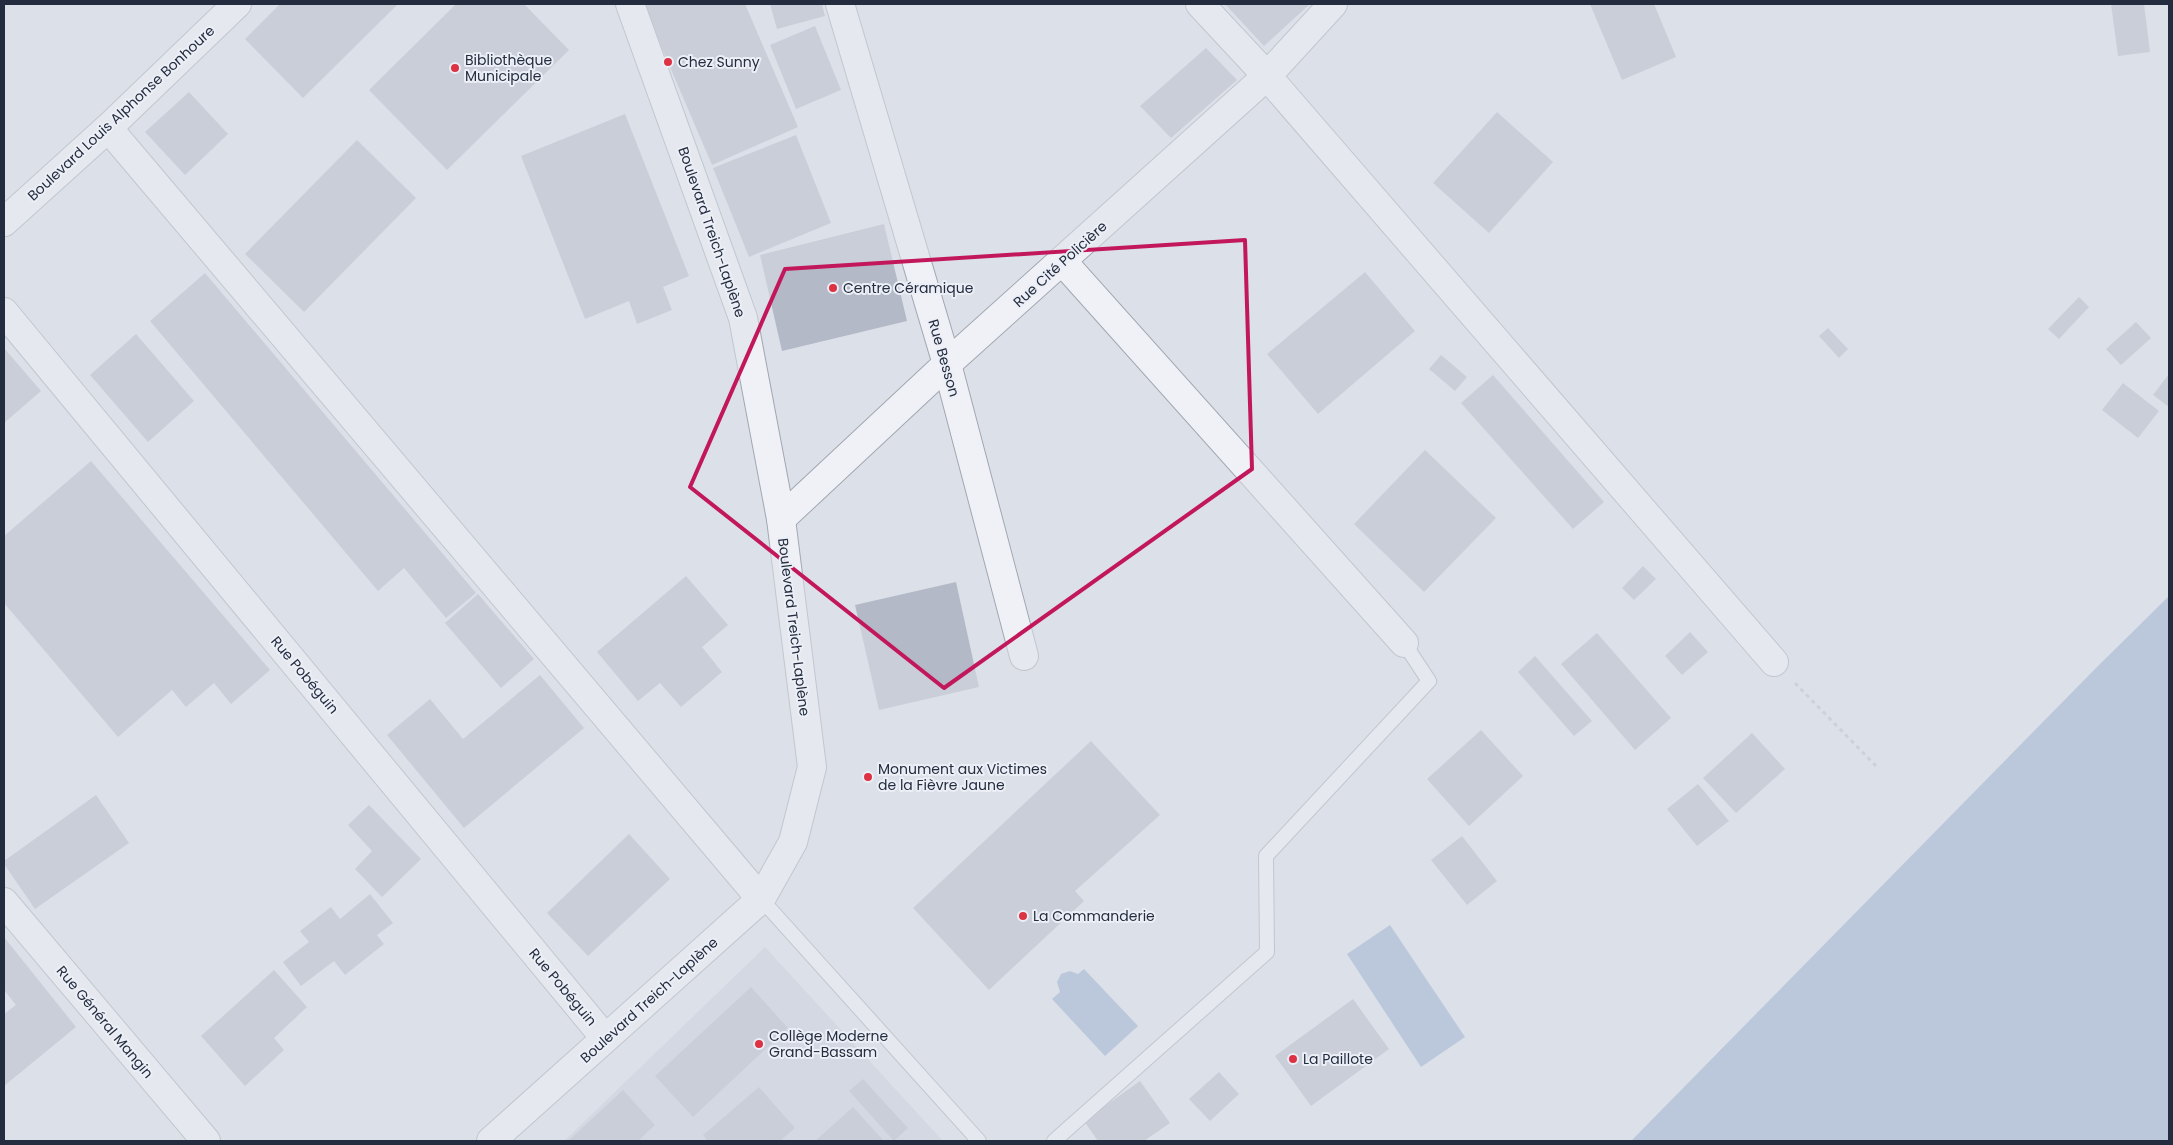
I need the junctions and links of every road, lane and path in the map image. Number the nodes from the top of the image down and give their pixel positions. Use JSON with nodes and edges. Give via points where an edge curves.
{"nodes":[{"id":1,"x":238,"y":4,"type":"edge"},
{"id":2,"x":630,"y":4,"type":"edge"},
{"id":3,"x":840,"y":4,"type":"edge"},
{"id":4,"x":1200,"y":4,"type":"edge"},
{"id":5,"x":1333,"y":4,"type":"edge"},
{"id":6,"x":1267,"y":76,"type":"junction"},
{"id":7,"x":108,"y":128,"type":"junction"},
{"id":8,"x":4,"y":222,"type":"edge"},
{"id":9,"x":1063,"y":262,"type":"junction"},
{"id":10,"x":4,"y":312,"type":"edge"},
{"id":11,"x":947,"y":364,"type":"junction"},
{"id":12,"x":781,"y":519,"type":"junction"},
{"id":13,"x":1404,"y":643,"type":"joint"},
{"id":14,"x":1024,"y":656,"type":"dead end"},
{"id":15,"x":1774,"y":662,"type":"joint"},
{"id":16,"x":1877,"y":767,"type":"dead end"},
{"id":17,"x":761,"y":899,"type":"junction"},
{"id":18,"x":4,"y":902,"type":"edge"},
{"id":19,"x":605,"y":1038,"type":"junction"},
{"id":20,"x":206,"y":1141,"type":"edge"},
{"id":21,"x":491,"y":1141,"type":"edge"},
{"id":22,"x":979,"y":1141,"type":"edge"},
{"id":23,"x":1054,"y":1141,"type":"edge"}],
"edges":[{"from":1,"to":7,"type":"street","name":"Boulevard Louis Alphonse Bonhoure"},
{"from":2,"to":12,"type":"street","name":"Boulevard Treich-Laplène","via":[[743,318]]},
{"from":3,"to":11,"type":"street","name":"Rue Besson"},
{"from":4,"to":6,"type":"street"},
{"from":5,"to":6,"type":"street","name":"Rue Cité Policière"},
{"from":6,"to":9,"type":"street","name":"Rue Cité Policière"},
{"from":6,"to":15,"type":"street"},
{"from":7,"to":8,"type":"street","name":"Boulevard Louis Alphonse Bonhoure"},
{"from":7,"to":17,"type":"street"},
{"from":9,"to":11,"type":"street","name":"Rue Cité Policière"},
{"from":9,"to":13,"type":"street"},
{"from":10,"to":19,"type":"street","name":"Rue Pobéguin"},
{"from":11,"to":12,"type":"street","name":"Rue Cité Policière"},
{"from":11,"to":14,"type":"street","name":"Rue Besson"},
{"from":12,"to":17,"type":"street","name":"Boulevard Treich-Laplène","via":[[812,767],[793,842]]},
{"from":13,"to":23,"type":"lane","via":[[1428,681],[1266,856],[1267,952]]},
{"from":15,"to":16,"type":"path"},
{"from":17,"to":19,"type":"street","name":"Boulevard Treich-Laplène"},
{"from":17,"to":22,"type":"lane"},
{"from":18,"to":20,"type":"street","name":"Rue Général Mangin"},
{"from":19,"to":21,"type":"street","name":"Boulevard Treich-Laplène"}]}
